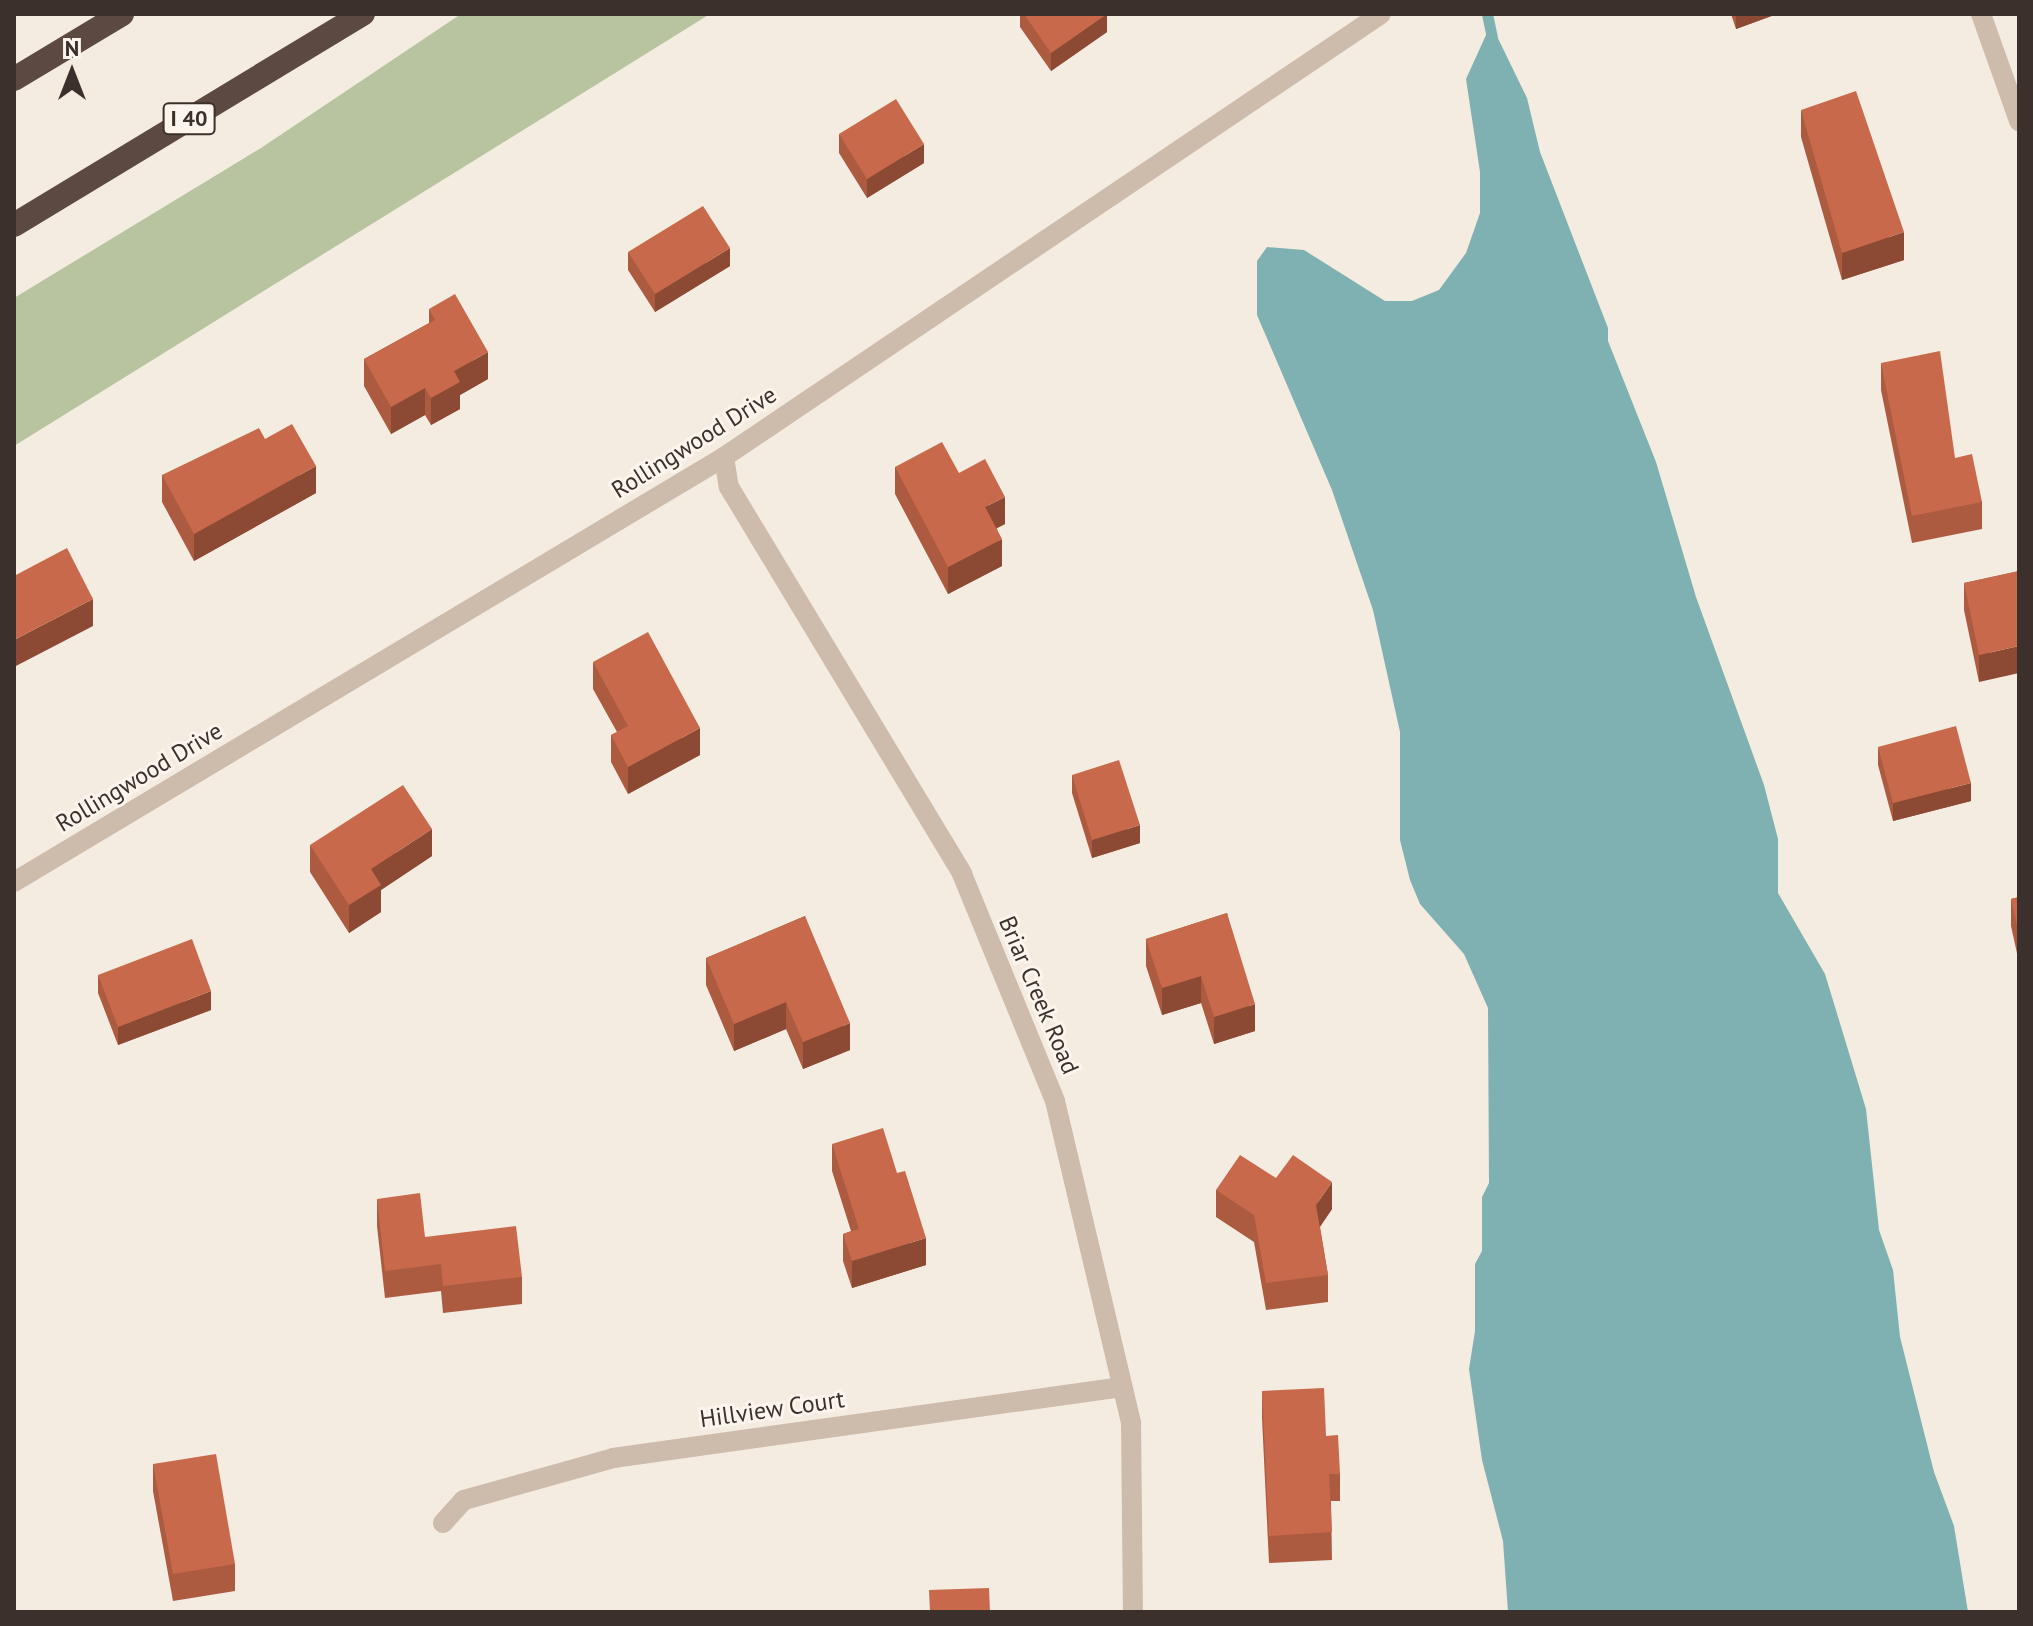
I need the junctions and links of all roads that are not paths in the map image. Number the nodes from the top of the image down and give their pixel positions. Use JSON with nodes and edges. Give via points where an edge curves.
{"nodes":[{"id":1,"x":122,"y":14,"type":"edge"},
{"id":2,"x":363,"y":14,"type":"edge"},
{"id":3,"x":1381,"y":14,"type":"edge"},
{"id":4,"x":1981,"y":14,"type":"edge"},
{"id":5,"x":14,"y":79,"type":"edge"},
{"id":6,"x":2019,"y":121,"type":"edge"},
{"id":7,"x":14,"y":225,"type":"edge"},
{"id":8,"x":724,"y":457,"type":"junction"},
{"id":9,"x":14,"y":882,"type":"edge"},
{"id":10,"x":1122,"y":1387,"type":"junction"},
{"id":11,"x":443,"y":1523,"type":"dead end"},
{"id":12,"x":1133,"y":1612,"type":"edge"}],
"edges":[{"from":1,"to":5,"type":"highway"},
{"from":2,"to":7,"type":"highway","number":"I 40"},
{"from":3,"to":8,"type":"street","name":"Rollingwood Drive"},
{"from":4,"to":6,"type":"street"},
{"from":8,"to":9,"type":"street","name":"Rollingwood Drive"},
{"from":8,"to":10,"type":"street","name":"Briar Creek Road","via":[[729,487],[962,874],[1055,1101]]},
{"from":10,"to":11,"type":"street","name":"Hillview Court","via":[[613,1458],[464,1500]]},
{"from":10,"to":12,"type":"street","name":"Briar Creek Road","via":[[1131,1423]]}]}
